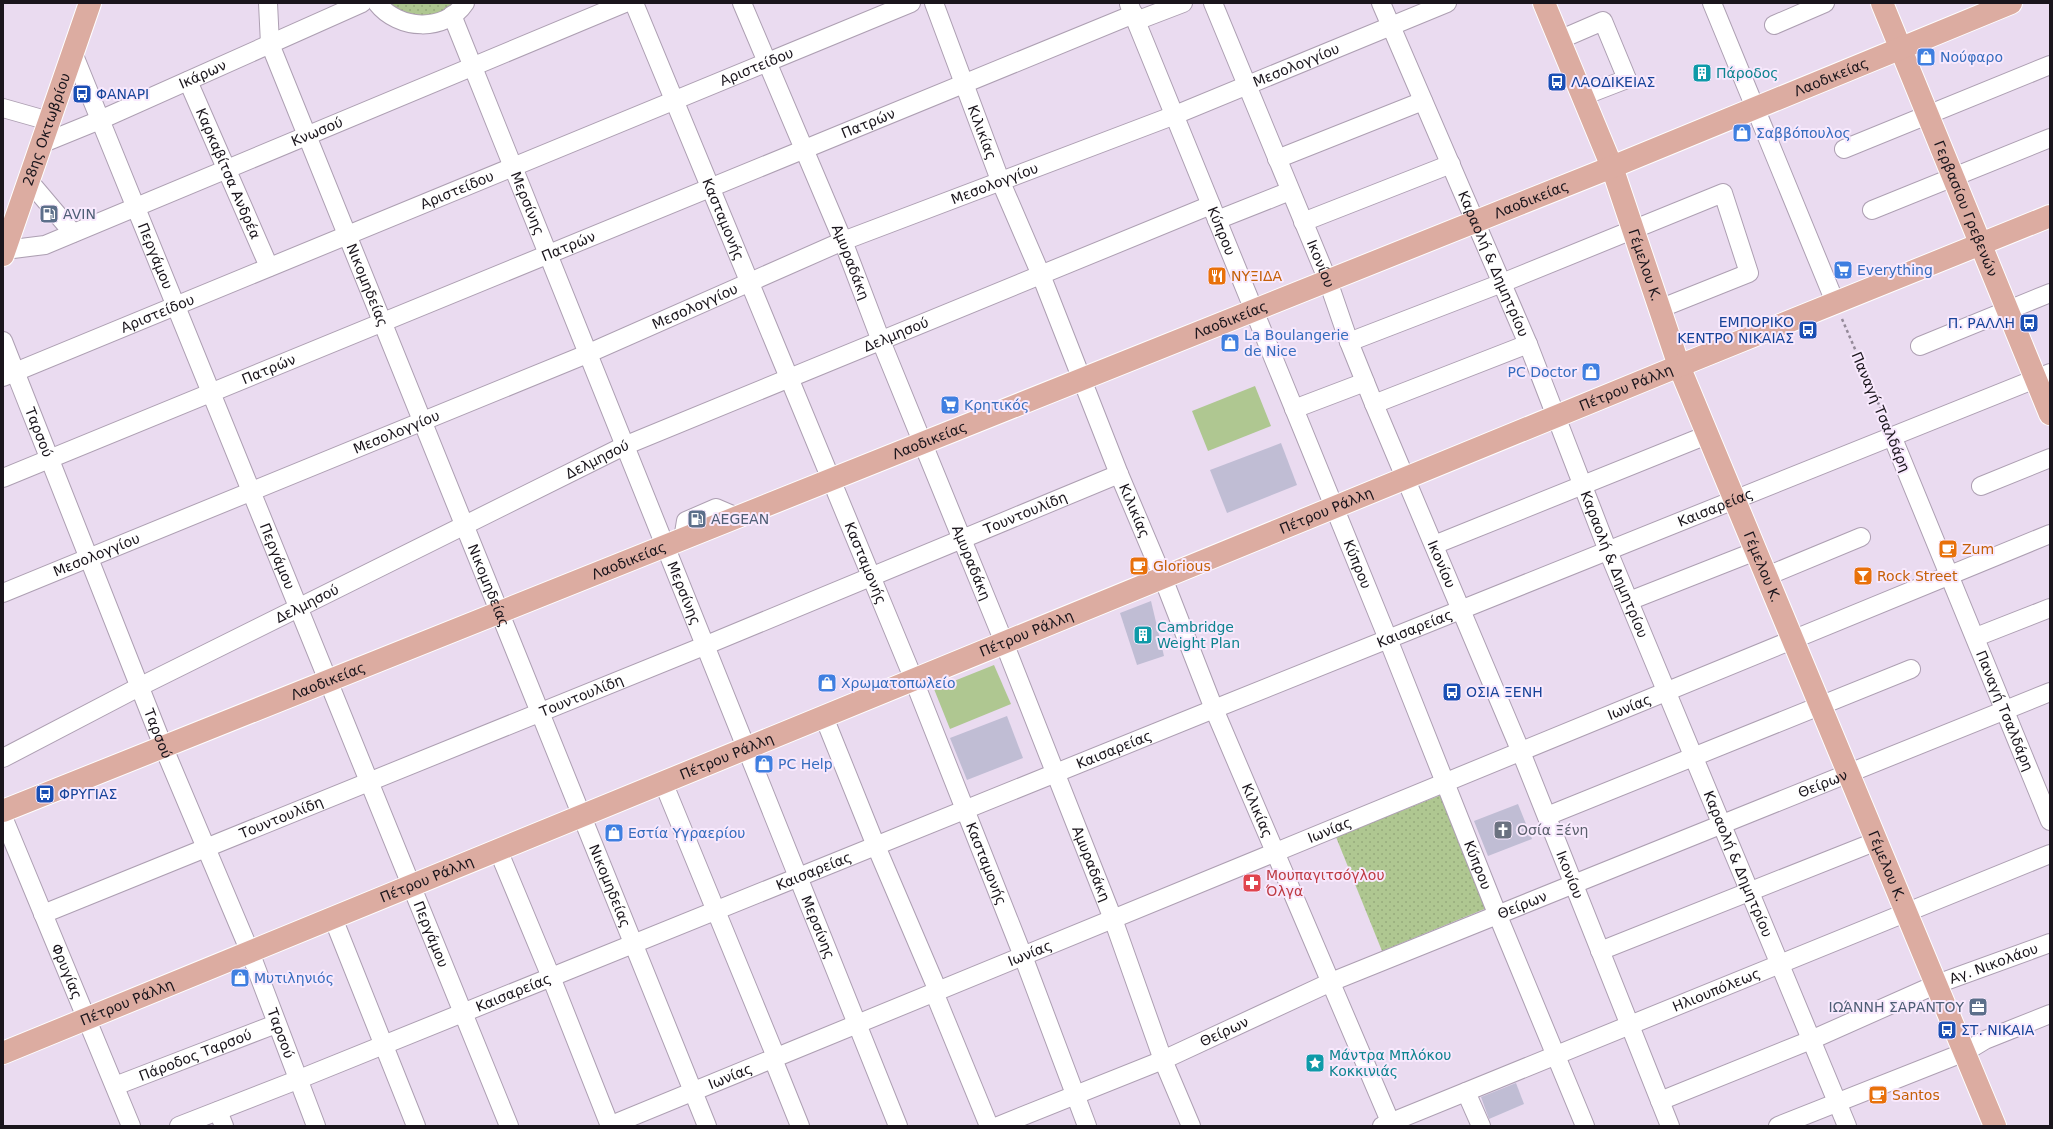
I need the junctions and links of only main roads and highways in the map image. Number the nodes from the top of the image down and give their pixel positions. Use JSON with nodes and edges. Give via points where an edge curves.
{"nodes":[{"id":1,"x":90,"y":3,"type":"edge"},
{"id":2,"x":1544,"y":3,"type":"edge"},
{"id":3,"x":1882,"y":3,"type":"edge"},
{"id":4,"x":2011,"y":3,"type":"edge"},
{"id":5,"x":1900,"y":48,"type":"junction"},
{"id":6,"x":1612,"y":167,"type":"junction"},
{"id":7,"x":2050,"y":216,"type":"edge"},
{"id":8,"x":1981,"y":243,"type":"junction"},
{"id":9,"x":4,"y":252,"type":"edge"},
{"id":10,"x":1679,"y":366,"type":"junction"},
{"id":11,"x":2043,"y":376,"type":"edge"},
{"id":12,"x":2050,"y":414,"type":"edge"},
{"id":13,"x":3,"y":811,"type":"edge"},
{"id":14,"x":3,"y":1053,"type":"edge"},
{"id":15,"x":1995,"y":1126,"type":"edge"}],
"edges":[{"from":1,"to":9,"type":"main road","name":"28ης Οκτωβρίου"},
{"from":2,"to":6,"type":"main road","name":"Γέμελου Κ."},
{"from":3,"to":5,"type":"main road","name":"Γερβασίου Γρεβενών"},
{"from":4,"to":5,"type":"main road","name":"Λαοδικείας"},
{"from":5,"to":6,"type":"main road","name":"Λαοδικείας"},
{"from":5,"to":8,"type":"main road","name":"Γερβασίου Γρεβενών"},
{"from":6,"to":10,"type":"main road","name":"Γέμελου Κ."},
{"from":6,"to":13,"type":"main road","name":"Λαοδικείας"},
{"from":7,"to":8,"type":"main road","name":"Πέτρου Ράλλη"},
{"from":8,"to":10,"type":"main road","name":"Πέτρου Ράλλη"},
{"from":8,"to":11,"type":"main road","name":"Γερβασίου Γρεβενών","via":[[2008,310]]},
{"from":10,"to":14,"type":"main road","name":"Πέτρου Ράλλη"},
{"from":10,"to":15,"type":"main road","name":"Γέμελου Κ."},
{"from":11,"to":12,"type":"main road","name":"Γερβασίου Γρεβενών"}]}
